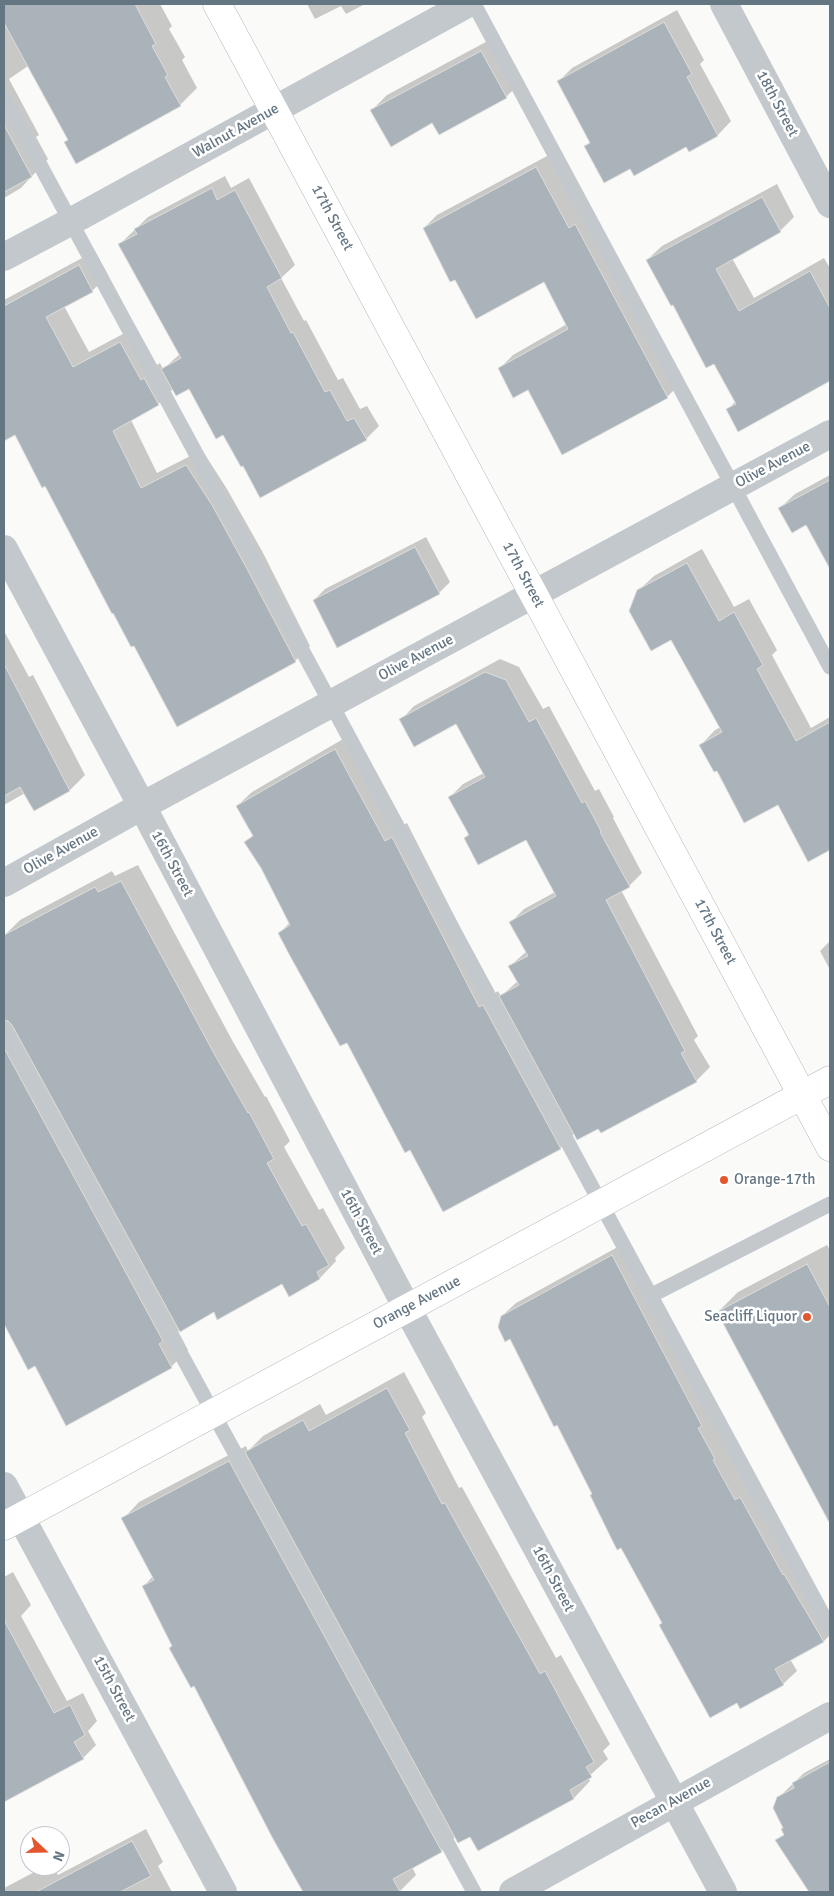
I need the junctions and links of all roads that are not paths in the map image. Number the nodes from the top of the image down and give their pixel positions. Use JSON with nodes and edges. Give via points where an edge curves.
{"nodes":[{"id":1,"x":216,"y":4,"type":"edge"},
{"id":2,"x":466,"y":4,"type":"edge"},
{"id":3,"x":474,"y":4,"type":"edge"},
{"id":4,"x":724,"y":4,"type":"edge"},
{"id":5,"x":4,"y":98,"type":"edge"},
{"id":6,"x":274,"y":110,"type":"junction"},
{"id":7,"x":830,"y":204,"type":"edge"},
{"id":8,"x":70,"y":222,"type":"junction"},
{"id":9,"x":4,"y":257,"type":"edge"},
{"id":10,"x":830,"y":434,"type":"edge"},
{"id":11,"x":733,"y":487,"type":"junction"},
{"id":12,"x":4,"y":549,"type":"edge"},
{"id":13,"x":534,"y":594,"type":"junction"},
{"id":14,"x":830,"y":666,"type":"edge"},
{"id":15,"x":331,"y":703,"type":"junction"},
{"id":16,"x":142,"y":806,"type":"junction"},
{"id":17,"x":4,"y":883,"type":"edge"},
{"id":18,"x":4,"y":1029,"type":"edge"},
{"id":19,"x":830,"y":1080,"type":"edge"},
{"id":20,"x":802,"y":1095,"type":"junction"},
{"id":21,"x":830,"y":1147,"type":"edge"},
{"id":22,"x":601,"y":1204,"type":"junction"},
{"id":23,"x":830,"y":1204,"type":"edge"},
{"id":24,"x":650,"y":1296,"type":"junction"},
{"id":25,"x":407,"y":1308,"type":"junction"},
{"id":26,"x":213,"y":1413,"type":"junction"},
{"id":27,"x":4,"y":1486,"type":"edge"},
{"id":28,"x":12,"y":1522,"type":"edge"},
{"id":29,"x":827,"y":1613,"type":"edge"},
{"id":30,"x":830,"y":1628,"type":"edge"},
{"id":31,"x":830,"y":1716,"type":"edge"},
{"id":32,"x":674,"y":1802,"type":"junction"},
{"id":33,"x":223,"y":1892,"type":"edge"},
{"id":34,"x":474,"y":1892,"type":"edge"},
{"id":35,"x":513,"y":1892,"type":"edge"},
{"id":36,"x":723,"y":1892,"type":"edge"}],
"edges":[{"from":1,"to":6,"type":"street","name":"17th Street"},
{"from":2,"to":6,"type":"street","name":"Walnut Avenue"},
{"from":3,"to":11,"type":"lane"},
{"from":4,"to":7,"type":"street","name":"18th Street"},
{"from":5,"to":8,"type":"lane"},
{"from":6,"to":8,"type":"street","name":"Walnut Avenue"},
{"from":6,"to":13,"type":"street","name":"17th Street"},
{"from":8,"to":9,"type":"street","name":"Walnut Avenue"},
{"from":8,"to":15,"type":"lane"},
{"from":10,"to":11,"type":"street","name":"Olive Avenue"},
{"from":11,"to":13,"type":"street","name":"Olive Avenue"},
{"from":11,"to":14,"type":"lane"},
{"from":12,"to":16,"type":"street","name":"16th Street"},
{"from":13,"to":15,"type":"street","name":"Olive Avenue"},
{"from":13,"to":20,"type":"street","name":"17th Street"},
{"from":15,"to":16,"type":"street","name":"Olive Avenue"},
{"from":15,"to":22,"type":"lane"},
{"from":16,"to":17,"type":"street","name":"Olive Avenue"},
{"from":16,"to":25,"type":"street","name":"16th Street"},
{"from":18,"to":26,"type":"lane"},
{"from":19,"to":20,"type":"street","name":"Orange Avenue"},
{"from":20,"to":21,"type":"street","name":"17th Street"},
{"from":20,"to":22,"type":"street","name":"Orange Avenue"},
{"from":22,"to":24,"type":"lane"},
{"from":22,"to":25,"type":"street","name":"Orange Avenue"},
{"from":23,"to":24,"type":"lane"},
{"from":24,"to":29,"type":"lane"},
{"from":25,"to":26,"type":"street","name":"Orange Avenue"},
{"from":25,"to":32,"type":"street","name":"16th Street"},
{"from":26,"to":28,"type":"street","name":"Orange Avenue"},
{"from":26,"to":34,"type":"lane"},
{"from":27,"to":28,"type":"street","name":"15th Street"},
{"from":28,"to":33,"type":"street","name":"15th Street"},
{"from":29,"to":30,"type":"lane"},
{"from":31,"to":32,"type":"street","name":"Pecan Avenue"},
{"from":32,"to":35,"type":"street","name":"Pecan Avenue"},
{"from":32,"to":36,"type":"street","name":"16th Street"}]}
